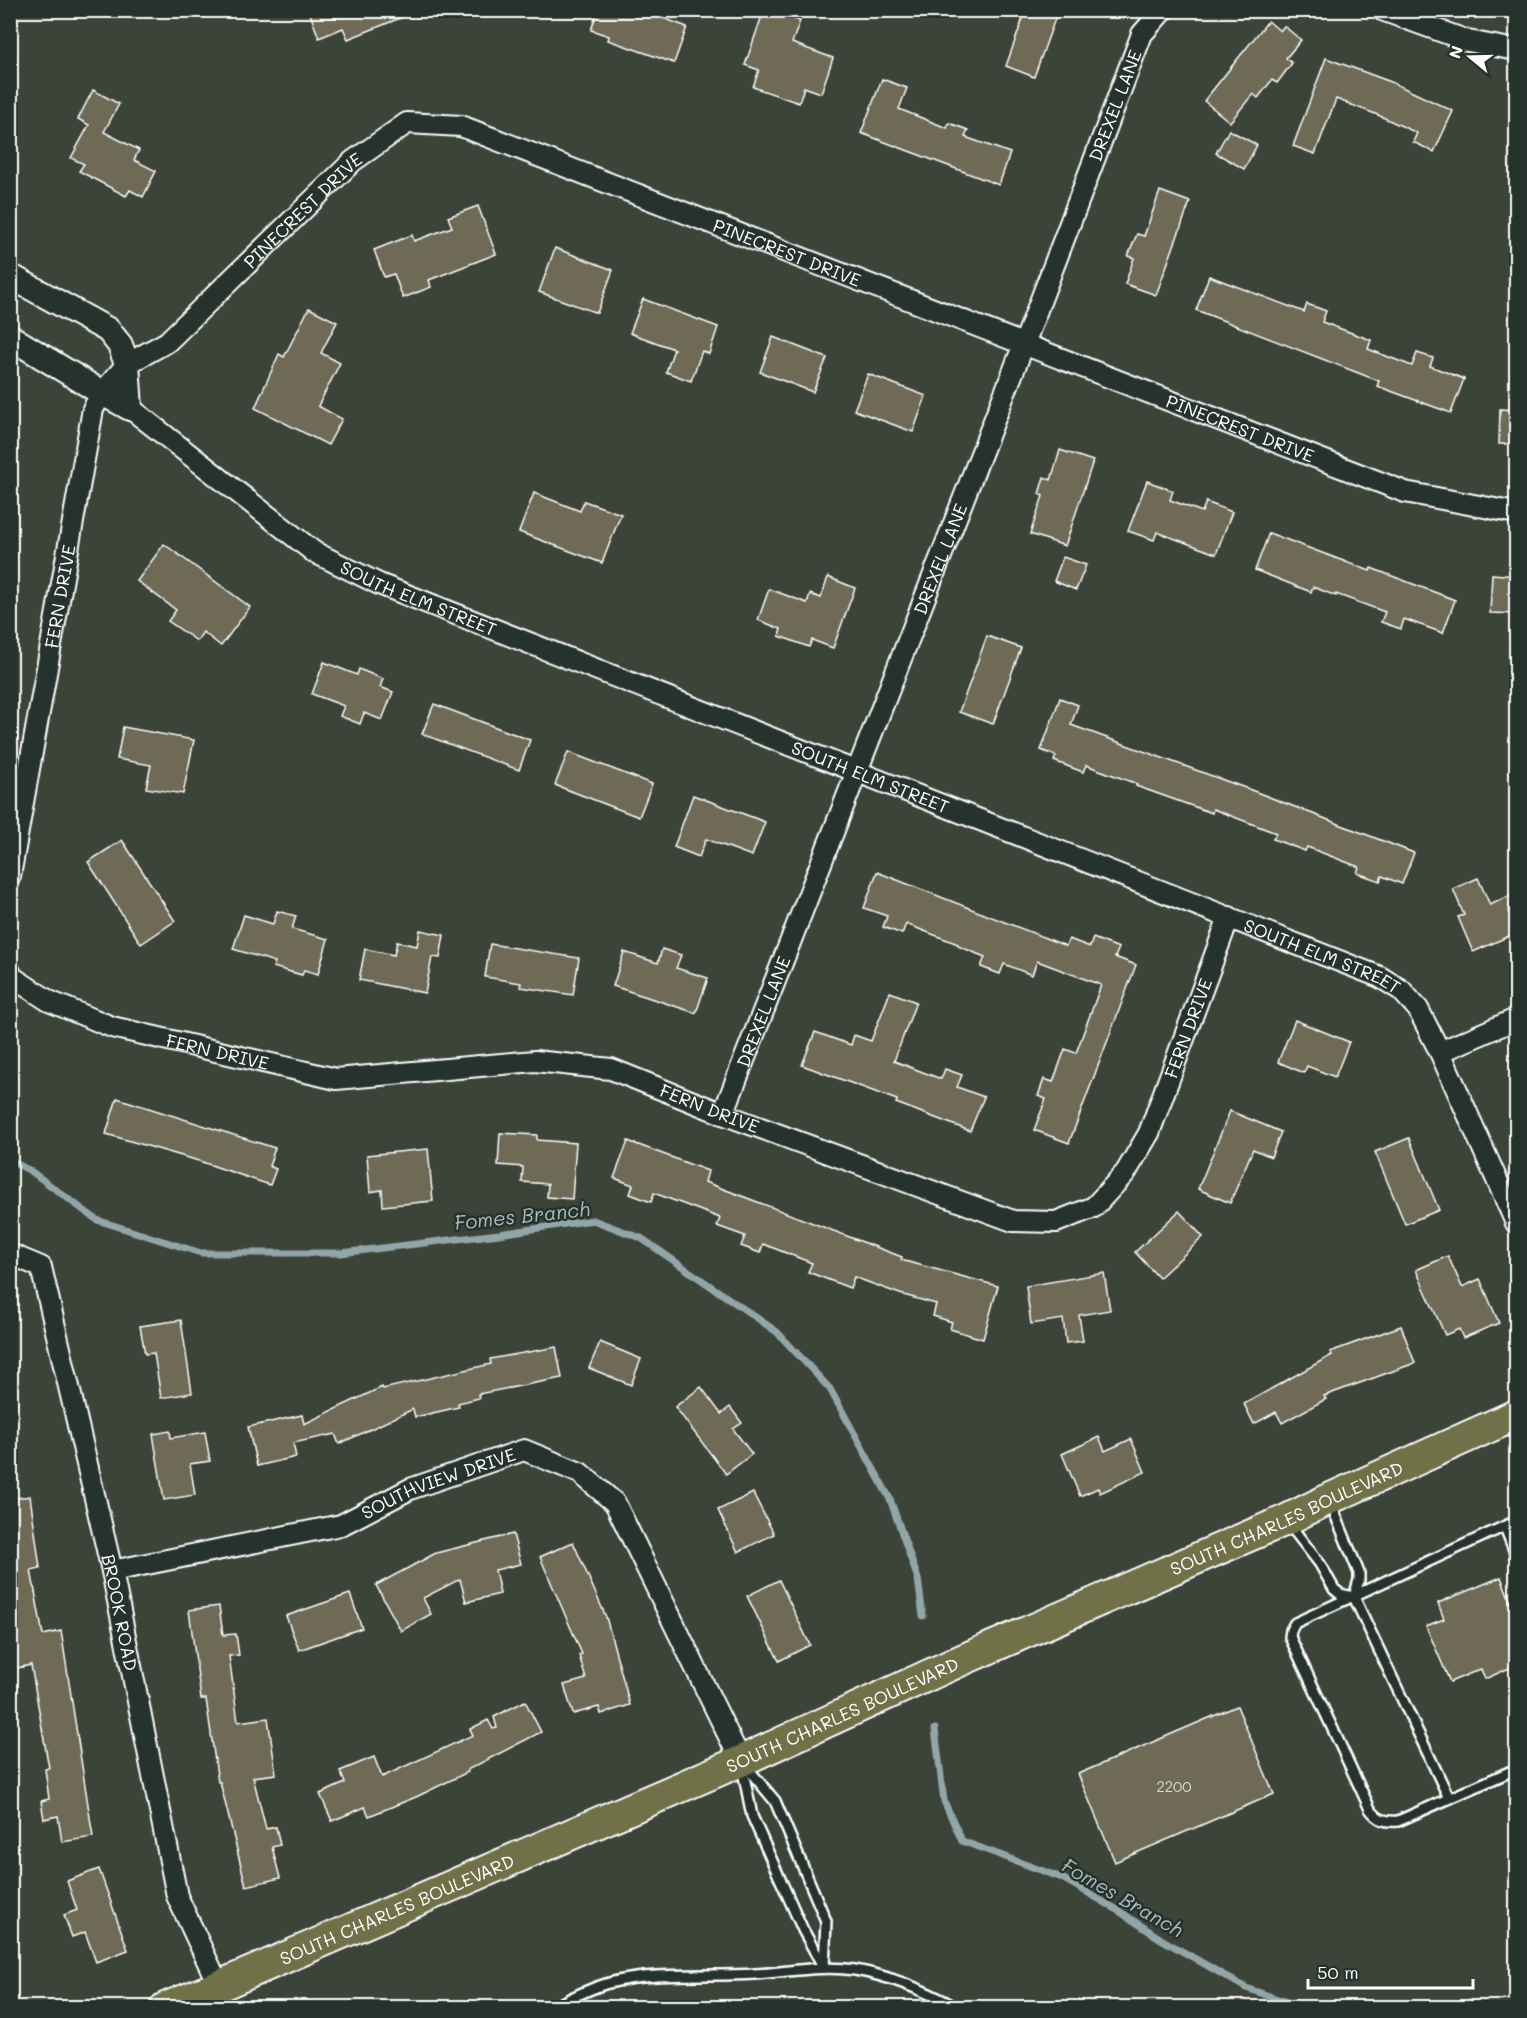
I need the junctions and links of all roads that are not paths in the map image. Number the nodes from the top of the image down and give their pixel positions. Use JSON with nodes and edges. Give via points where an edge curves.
{"nodes":[{"id":1,"x":1163,"y":10,"type":"edge"},
{"id":2,"x":1382,"y":10,"type":"edge"},
{"id":3,"x":1516,"y":50,"type":"edge"},
{"id":4,"x":10,"y":276,"type":"edge"},
{"id":5,"x":10,"y":337,"type":"edge"},
{"id":6,"x":1024,"y":344,"type":"junction"},
{"id":7,"x":127,"y":364,"type":"junction"},
{"id":8,"x":102,"y":393,"type":"junction"},
{"id":9,"x":130,"y":408,"type":"junction"},
{"id":10,"x":1516,"y":513,"type":"edge"},
{"id":11,"x":857,"y":772,"type":"junction"},
{"id":12,"x":10,"y":876,"type":"edge"},
{"id":13,"x":1228,"y":917,"type":"junction"},
{"id":14,"x":10,"y":972,"type":"edge"},
{"id":15,"x":1516,"y":1019,"type":"edge"},
{"id":16,"x":1440,"y":1052,"type":"junction"},
{"id":17,"x":723,"y":1114,"type":"junction"},
{"id":18,"x":1516,"y":1224,"type":"edge"},
{"id":19,"x":10,"y":1254,"type":"edge"},
{"id":20,"x":1516,"y":1415,"type":"edge"},
{"id":21,"x":1329,"y":1499,"type":"junction"},
{"id":22,"x":1286,"y":1520,"type":"junction"},
{"id":23,"x":1516,"y":1521,"type":"edge"},
{"id":24,"x":1504,"y":1527,"type":"junction"},
{"id":25,"x":1516,"y":1555,"type":"edge"},
{"id":26,"x":112,"y":1571,"type":"junction"},
{"id":27,"x":1354,"y":1597,"type":"junction"},
{"id":28,"x":741,"y":1761,"type":"junction"},
{"id":29,"x":1516,"y":1769,"type":"edge"},
{"id":30,"x":1449,"y":1798,"type":"junction"},
{"id":31,"x":824,"y":1968,"type":"junction"},
{"id":32,"x":219,"y":1986,"type":"junction"},
{"id":33,"x":165,"y":2007,"type":"edge"},
{"id":34,"x":551,"y":2007,"type":"edge"},
{"id":35,"x":957,"y":2007,"type":"edge"}],
"edges":[{"from":1,"to":6,"type":"street","name":"DREXEL LANE","via":[[1142,34]]},
{"from":2,"to":3,"type":"street","via":[[1468,41]]},
{"from":4,"to":7,"type":"street","via":[[108,330],[120,345]]},
{"from":5,"to":8,"type":"street","name":"SOUTH ELM STREET"},
{"from":6,"to":7,"type":"street","name":"PINECREST DRIVE","via":[[461,126],[407,123],[353,161],[168,342]]},
{"from":6,"to":10,"type":"street","name":"PINECREST DRIVE","via":[[1405,492]]},
{"from":6,"to":11,"type":"street","name":"DREXEL LANE"},
{"from":7,"to":8,"type":"street","name":"FERN DRIVE"},
{"from":7,"to":9,"type":"street"},
{"from":8,"to":9,"type":"street","name":"SOUTH ELM STREET"},
{"from":8,"to":12,"type":"street","name":"FERN DRIVE","via":[[93,409]]},
{"from":9,"to":11,"type":"street","name":"SOUTH ELM STREET","via":[[314,552],[390,588]]},
{"from":11,"to":13,"type":"street","name":"SOUTH ELM STREET"},
{"from":11,"to":17,"type":"street","name":"DREXEL LANE"},
{"from":13,"to":16,"type":"street","name":"SOUTH ELM STREET","via":[[1380,977],[1401,990],[1418,1010]]},
{"from":13,"to":17,"type":"street","name":"FERN DRIVE","via":[[1149,1133],[1126,1172],[1094,1207],[1056,1222],[1013,1221]]},
{"from":14,"to":17,"type":"street","name":"FERN DRIVE","via":[[49,1002],[112,1027],[336,1079],[535,1060],[611,1069]]},
{"from":15,"to":16,"type":"street"},
{"from":16,"to":18,"type":"street","name":"SOUTH ELM STREET"},
{"from":19,"to":26,"type":"street","name":"BROOK ROAD","via":[[41,1267]]},
{"from":20,"to":21,"type":"main road","name":"SOUTH CHARLES BOULEVARD"},
{"from":21,"to":22,"type":"main road","name":"SOUTH CHARLES BOULEVARD"},
{"from":21,"to":27,"type":"lane","via":[[1359,1573]]},
{"from":22,"to":27,"type":"lane","via":[[1334,1589]]},
{"from":22,"to":28,"type":"main road","name":"SOUTH CHARLES BOULEVARD"},
{"from":23,"to":24,"type":"lane"},
{"from":24,"to":25,"type":"lane"},
{"from":24,"to":27,"type":"lane"},
{"from":26,"to":28,"type":"street","name":"SOUTHVIEW DRIVE","via":[[341,1525],[410,1489],[524,1450],[580,1473],[615,1503]]},
{"from":26,"to":32,"type":"street","name":"BROOK ROAD","via":[[177,1896]]},
{"from":27,"to":30,"type":"lane"},
{"from":27,"to":30,"type":"lane","via":[[1295,1623],[1290,1637],[1370,1809],[1386,1822],[1398,1821]]},
{"from":28,"to":31,"type":"lane","via":[[752,1816]]},
{"from":28,"to":31,"type":"lane","via":[[774,1801],[826,1921]]},
{"from":28,"to":32,"type":"main road","name":"SOUTH CHARLES BOULEVARD"},
{"from":29,"to":30,"type":"lane"},
{"from":31,"to":34,"type":"lane","via":[[633,1979],[609,1983]]},
{"from":31,"to":35,"type":"lane","via":[[858,1971],[897,1982]]},
{"from":32,"to":33,"type":"main road","name":"SOUTH CHARLES BOULEVARD"}]}
